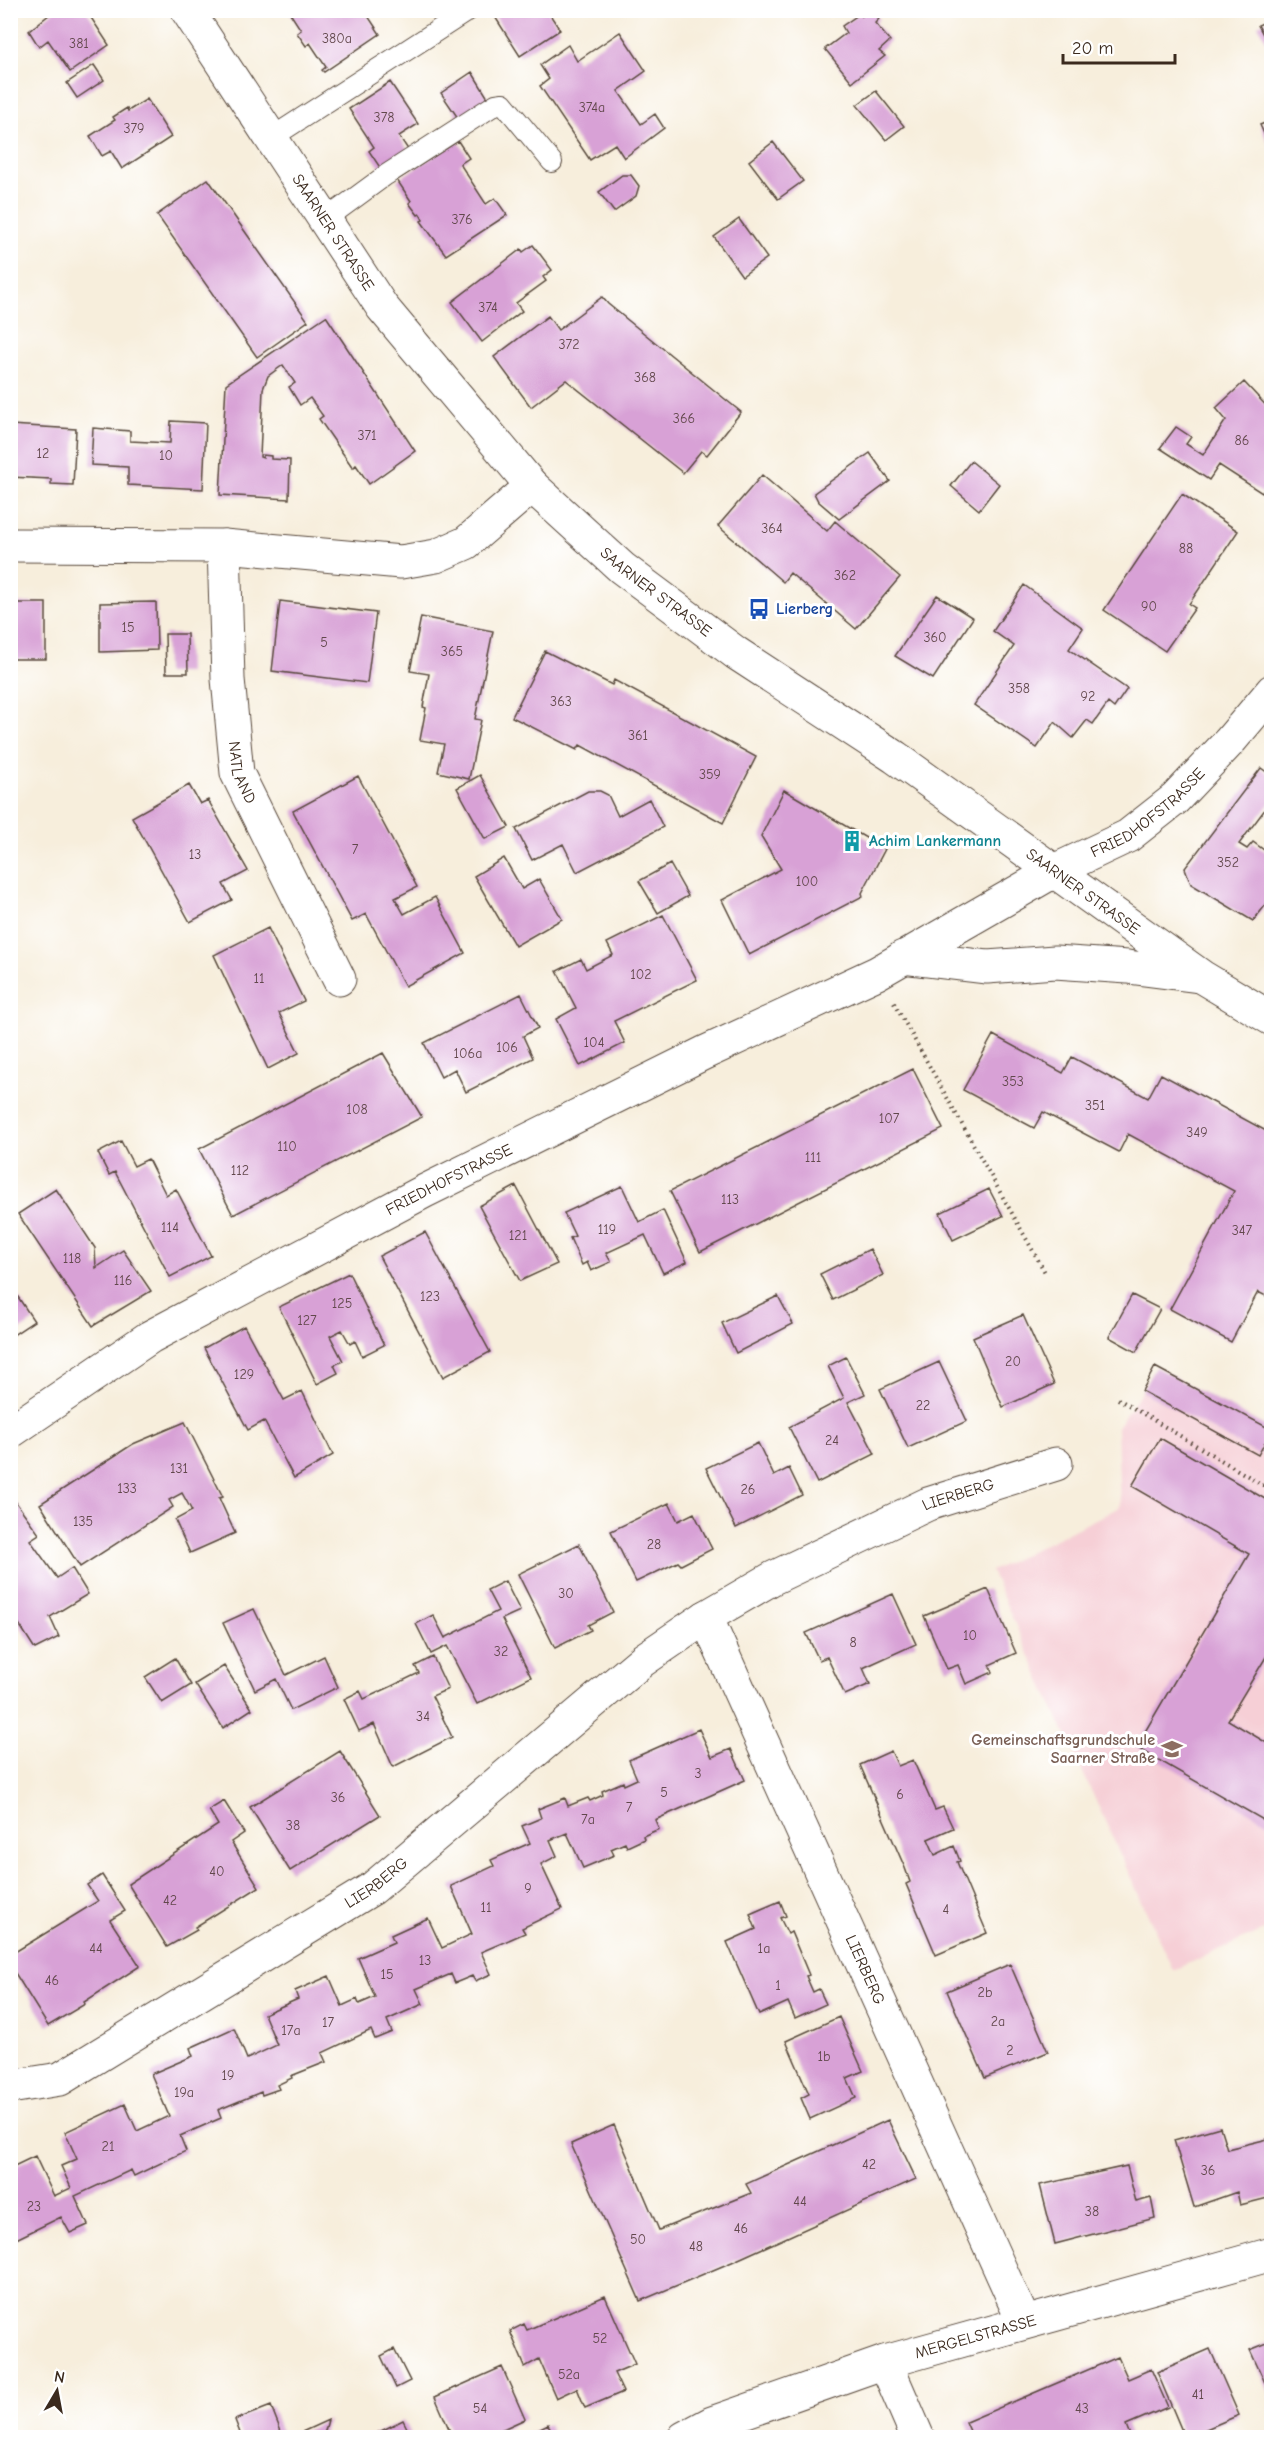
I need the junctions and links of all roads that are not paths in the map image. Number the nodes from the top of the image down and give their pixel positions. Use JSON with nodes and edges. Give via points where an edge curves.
{"nodes":[{"id":1,"x":187,"y":10,"type":"edge"},
{"id":2,"x":469,"y":10,"type":"edge"},
{"id":3,"x":271,"y":138,"type":"junction"},
{"id":4,"x":552,"y":162,"type":"dead end"},
{"id":5,"x":326,"y":219,"type":"junction"},
{"id":6,"x":531,"y":486,"type":"junction"},
{"id":7,"x":10,"y":545,"type":"edge"},
{"id":8,"x":224,"y":546,"type":"junction"},
{"id":9,"x":1272,"y":691,"type":"edge"},
{"id":10,"x":1054,"y":872,"type":"junction"},
{"id":11,"x":890,"y":965,"type":"junction"},
{"id":12,"x":1202,"y":977,"type":"junction"},
{"id":13,"x":339,"y":979,"type":"dead end"},
{"id":14,"x":1272,"y":1019,"type":"edge"},
{"id":15,"x":10,"y":1432,"type":"edge"},
{"id":16,"x":1056,"y":1464,"type":"dead end"},
{"id":17,"x":706,"y":1617,"type":"junction"},
{"id":18,"x":10,"y":2087,"type":"edge"},
{"id":19,"x":1272,"y":2254,"type":"edge"},
{"id":20,"x":1024,"y":2322,"type":"junction"},
{"id":21,"x":885,"y":2362,"type":"junction"},
{"id":22,"x":684,"y":2438,"type":"edge"},
{"id":23,"x":918,"y":2438,"type":"edge"}],
"edges":[{"from":1,"to":3,"type":"street","name":"SAARNER STRASSE"},
{"from":2,"to":3,"type":"lane"},
{"from":3,"to":5,"type":"street","name":"SAARNER STRASSE"},
{"from":4,"to":5,"type":"lane","via":[[503,103],[496,104]]},
{"from":5,"to":6,"type":"street","name":"SAARNER STRASSE","via":[[382,307]]},
{"from":6,"to":8,"type":"street","via":[[466,543],[436,556],[400,562]]},
{"from":6,"to":10,"type":"street","name":"SAARNER STRASSE","via":[[622,568],[726,646],[895,757]]},
{"from":7,"to":8,"type":"street"},
{"from":8,"to":13,"type":"street","name":"NATLAND","via":[[228,679],[237,773]]},
{"from":9,"to":10,"type":"street","name":"FRIEDHOFSTRASSE","via":[[1175,799],[1128,836]]},
{"from":10,"to":11,"type":"street","name":"FRIEDHOFSTRASSE"},
{"from":10,"to":12,"type":"street","name":"SAARNER STRASSE"},
{"from":11,"to":12,"type":"street","via":[[987,967],[1055,962]]},
{"from":11,"to":15,"type":"street","name":"FRIEDHOFSTRASSE","via":[[425,1191],[181,1320]]},
{"from":12,"to":14,"type":"street","name":"SAARNER STRASSE"},
{"from":16,"to":17,"type":"street","name":"LIERBERG","via":[[928,1504],[773,1578]]},
{"from":17,"to":18,"type":"street","name":"LIERBERG","via":[[643,1660],[374,1888],[60,2079]]},
{"from":17,"to":20,"type":"street","name":"LIERBERG"},
{"from":19,"to":20,"type":"street","name":"MERGELSTRASSE"},
{"from":20,"to":21,"type":"street","name":"MERGELSTRASSE"},
{"from":21,"to":22,"type":"street","name":"MERGELSTRASSE","via":[[712,2423]]},
{"from":21,"to":23,"type":"street"}]}
